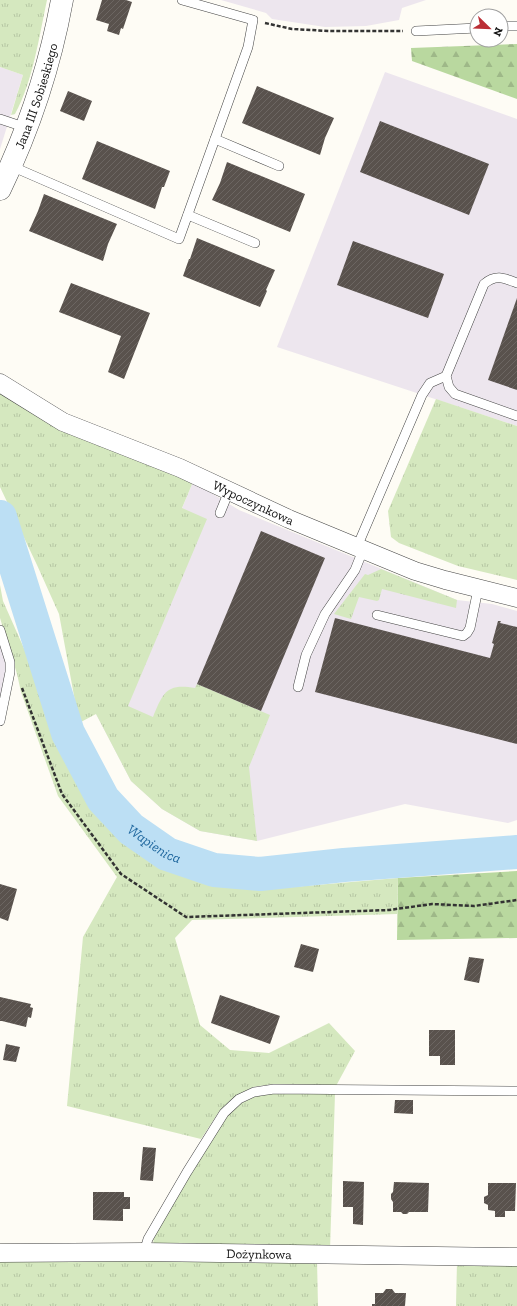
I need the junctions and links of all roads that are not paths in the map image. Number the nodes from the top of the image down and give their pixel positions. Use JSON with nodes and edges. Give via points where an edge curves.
{"nodes":[{"id":1,"x":62,"y":0,"type":"edge"},
{"id":2,"x":182,"y":0,"type":"edge"},
{"id":3,"x":469,"y":29,"type":"edge"},
{"id":4,"x":416,"y":32,"type":"road end"},
{"id":5,"x":0,"y":119,"type":"edge"},
{"id":6,"x":27,"y":128,"type":"junction"},
{"id":7,"x":215,"y":139,"type":"junction"},
{"id":8,"x":11,"y":166,"type":"junction"},
{"id":9,"x":279,"y":166,"type":"dead end"},
{"id":10,"x":0,"y":189,"type":"edge"},
{"id":11,"x":188,"y":215,"type":"junction"},
{"id":12,"x":255,"y":243,"type":"dead end"},
{"id":13,"x":517,"y":283,"type":"edge"},
{"id":14,"x":446,"y":376,"type":"junction"},
{"id":15,"x":0,"y":383,"type":"edge"},
{"id":16,"x":517,"y":416,"type":"edge"},
{"id":17,"x":229,"y":491,"type":"junction"},
{"id":18,"x":220,"y":513,"type":"dead end"},
{"id":19,"x":360,"y":548,"type":"junction"},
{"id":20,"x":478,"y":589,"type":"junction"},
{"id":21,"x":517,"y":598,"type":"edge"},
{"id":22,"x":377,"y":615,"type":"dead end"},
{"id":23,"x":0,"y":630,"type":"edge"},
{"id":24,"x":298,"y":687,"type":"dead end"},
{"id":25,"x":0,"y":721,"type":"edge"},
{"id":26,"x":517,"y":1091,"type":"edge"},
{"id":27,"x":144,"y":1252,"type":"junction"},
{"id":28,"x":0,"y":1253,"type":"edge"},
{"id":29,"x":517,"y":1258,"type":"edge"}],
"edges":[{"from":1,"to":6,"type":"street","name":"Jana III Sobieskiego","via":[[46,72]]},
{"from":2,"to":7,"type":"lane","via":[[253,20],[248,47]]},
{"from":3,"to":4,"type":"lane"},
{"from":5,"to":6,"type":"lane"},
{"from":6,"to":8,"type":"street","name":"Jana III Sobieskiego"},
{"from":7,"to":9,"type":"lane"},
{"from":7,"to":11,"type":"lane"},
{"from":8,"to":10,"type":"street","name":"Jana III Sobieskiego"},
{"from":8,"to":11,"type":"lane","via":[[179,239]]},
{"from":11,"to":12,"type":"lane"},
{"from":13,"to":14,"type":"lane","via":[[502,278],[491,279],[484,284]]},
{"from":14,"to":16,"type":"lane","via":[[449,387],[455,394]]},
{"from":14,"to":19,"type":"lane","via":[[430,383],[422,395]]},
{"from":15,"to":17,"type":"street","name":"Wypoczynkowa","via":[[63,422],[180,468]]},
{"from":17,"to":18,"type":"lane"},
{"from":17,"to":19,"type":"street","name":"Wypoczynkowa"},
{"from":19,"to":20,"type":"street","name":"Wypoczynkowa","via":[[415,571]]},
{"from":19,"to":24,"type":"lane","via":[[355,570],[325,614],[306,655]]},
{"from":20,"to":21,"type":"street","name":"Wypoczynkowa"},
{"from":20,"to":22,"type":"lane","via":[[470,628],[463,636]]},
{"from":23,"to":25,"type":"lane","via":[[10,662]]},
{"from":26,"to":27,"type":"lane","via":[[274,1089],[254,1092],[239,1099],[224,1113],[148,1239]]},
{"from":27,"to":28,"type":"street","name":"Dożynkowa"},
{"from":27,"to":29,"type":"street","name":"Dożynkowa"}]}
